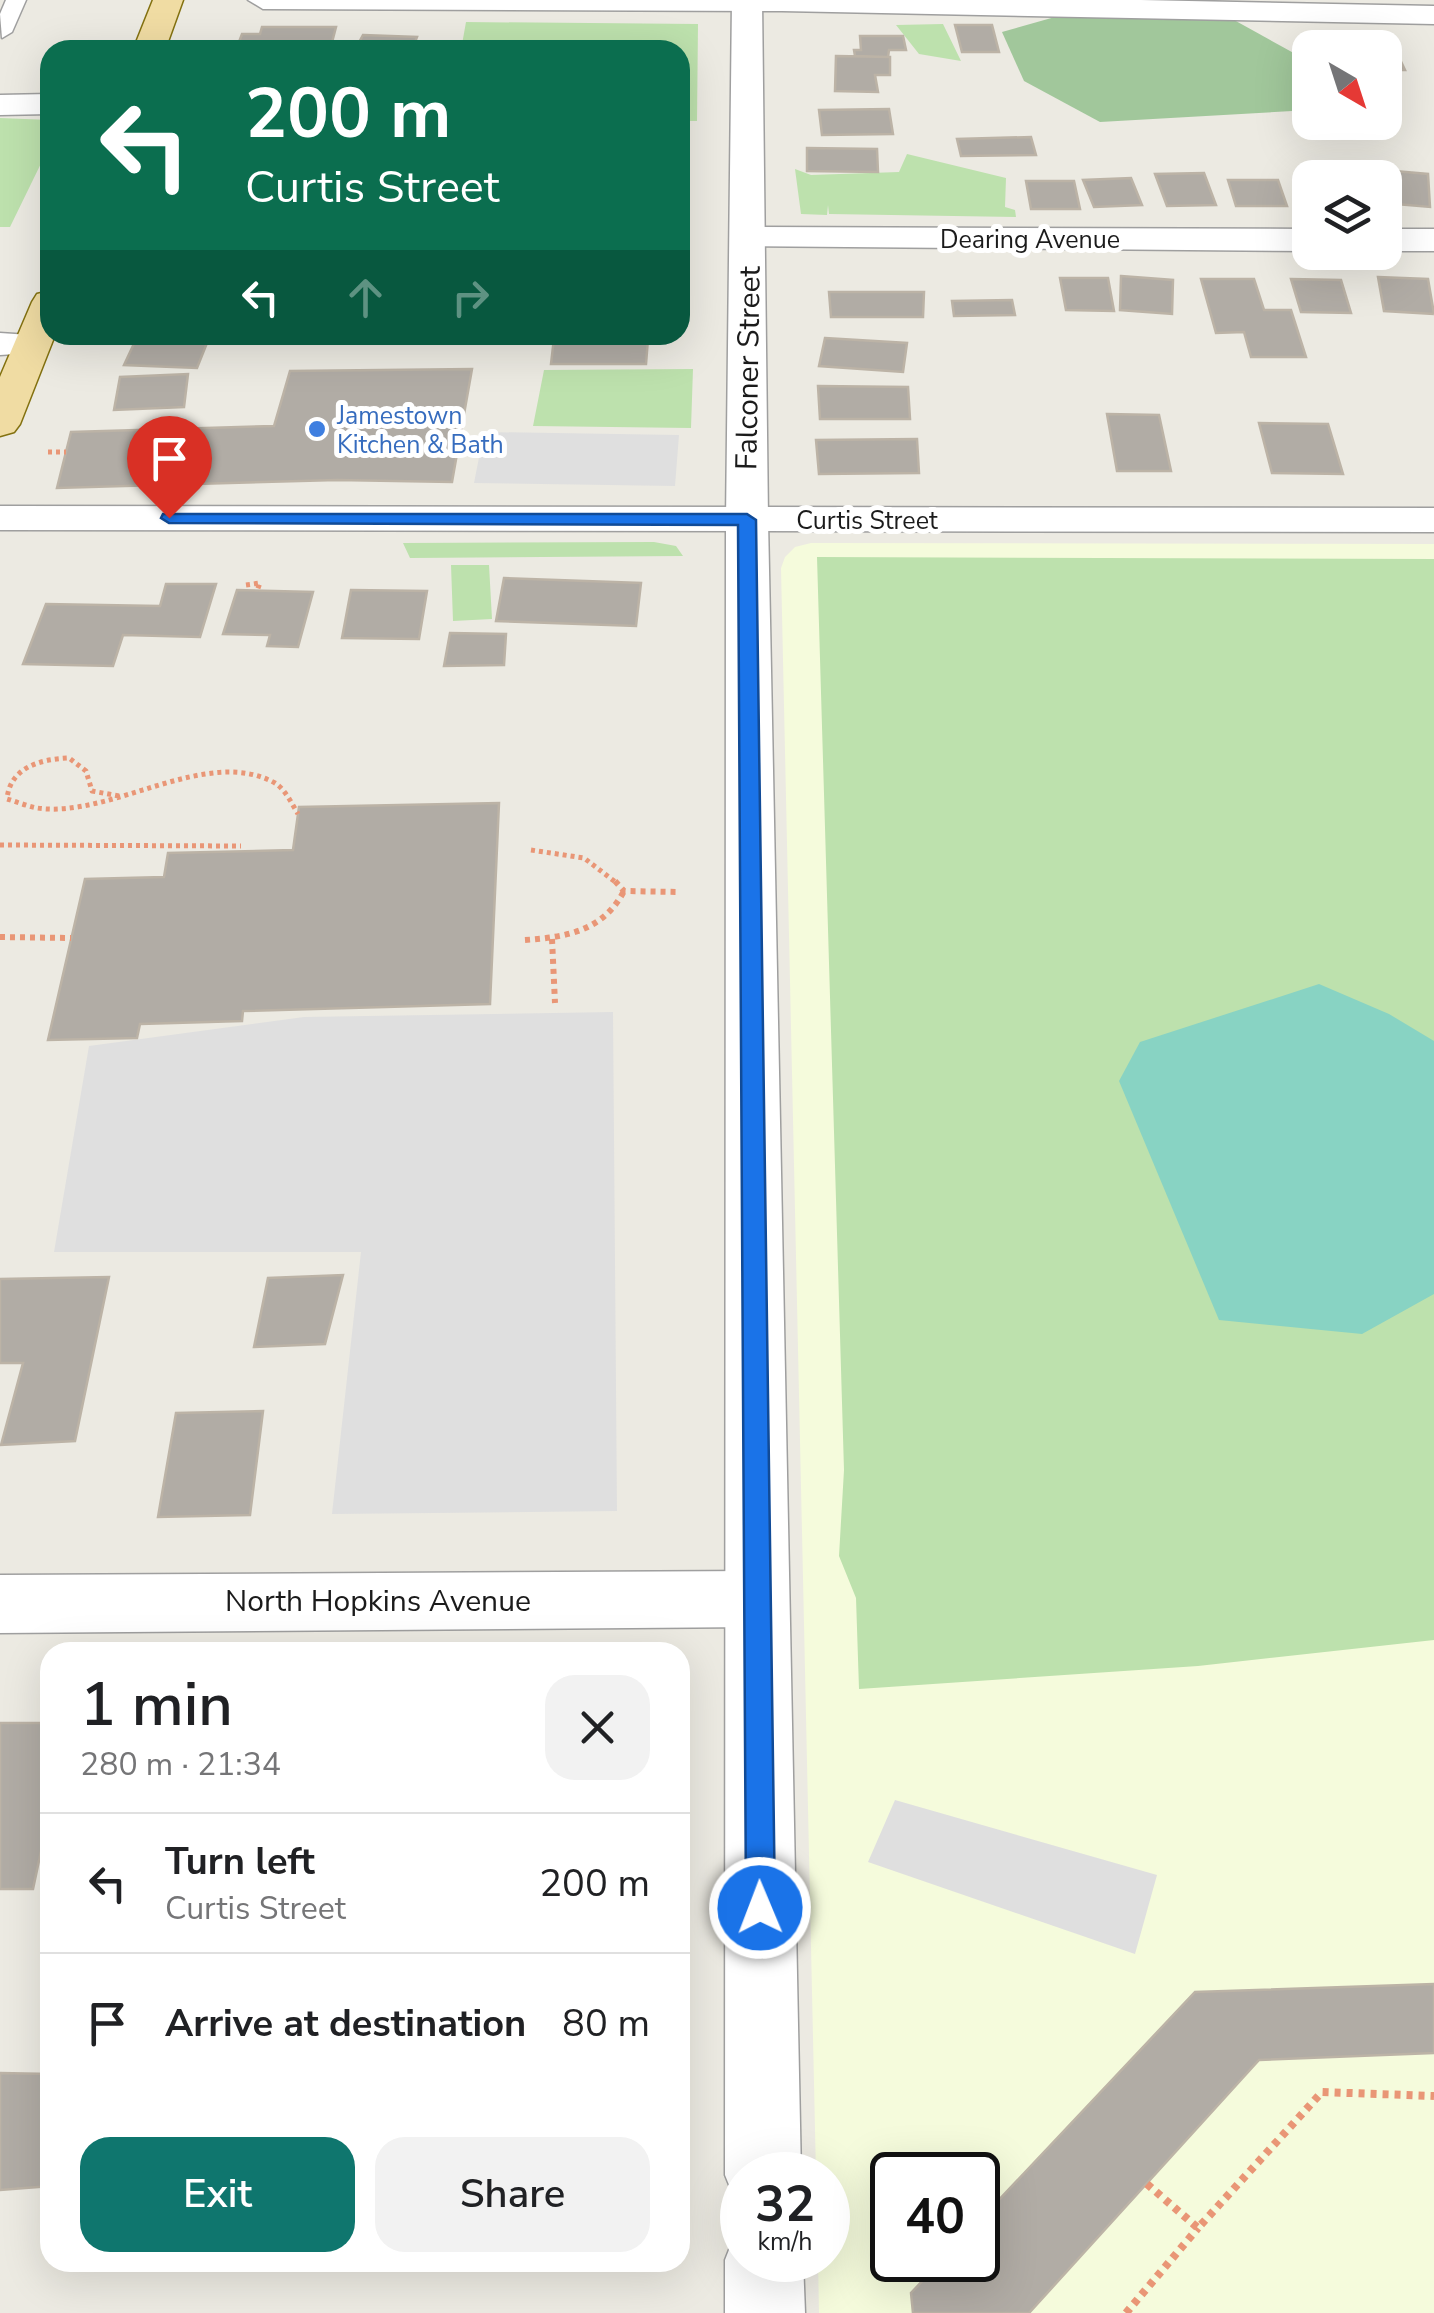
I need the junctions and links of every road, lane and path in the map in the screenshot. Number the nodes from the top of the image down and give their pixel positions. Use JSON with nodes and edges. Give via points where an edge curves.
{"nodes":[{"id":1,"x":16,"y":0,"type":"edge"},
{"id":2,"x":168,"y":0,"type":"edge"},
{"id":3,"x":263,"y":0,"type":"edge"},
{"id":4,"x":747,"y":1,"type":"edge"},
{"id":5,"x":1231,"y":5,"type":"edge"},
{"id":6,"x":1434,"y":15,"type":"edge"},
{"id":7,"x":2,"y":32,"type":"edge"},
{"id":8,"x":152,"y":40,"type":"edge"},
{"id":9,"x":40,"y":104,"type":"edge"},
{"id":10,"x":0,"y":105,"type":"edge"},
{"id":11,"x":750,"y":238,"type":"junction"},
{"id":12,"x":1292,"y":240,"type":"edge"},
{"id":13,"x":1402,"y":240,"type":"edge"},
{"id":14,"x":1434,"y":240,"type":"edge"},
{"id":15,"x":40,"y":314,"type":"edge"},
{"id":16,"x":16,"y":344,"type":"edge"},
{"id":17,"x":0,"y":424,"type":"edge"},
{"id":18,"x":48,"y":452,"type":"dead end"},
{"id":19,"x":66,"y":452,"type":"dead end"},
{"id":20,"x":0,"y":518,"type":"edge"},
{"id":21,"x":747,"y":520,"type":"junction"},
{"id":22,"x":1434,"y":520,"type":"edge"},
{"id":23,"x":246,"y":585,"type":"dead end"},
{"id":24,"x":257,"y":591,"type":"dead end"},
{"id":25,"x":119,"y":796,"type":"junction"},
{"id":26,"x":298,"y":814,"type":"dead end"},
{"id":27,"x":0,"y":845,"type":"edge"},
{"id":28,"x":241,"y":846,"type":"dead end"},
{"id":29,"x":532,"y":850,"type":"dead end"},
{"id":30,"x":624,"y":891,"type":"junction"},
{"id":31,"x":678,"y":892,"type":"dead end"},
{"id":32,"x":0,"y":936,"type":"edge"},
{"id":33,"x":71,"y":938,"type":"dead end"},
{"id":34,"x":552,"y":939,"type":"junction"},
{"id":35,"x":525,"y":940,"type":"dead end"},
{"id":36,"x":554,"y":1002,"type":"dead end"},
{"id":37,"x":756,"y":1599,"type":"junction"},
{"id":38,"x":0,"y":1604,"type":"edge"},
{"id":39,"x":1434,"y":2096,"type":"edge"},
{"id":40,"x":764,"y":2152,"type":"edge"},
{"id":41,"x":1147,"y":2184,"type":"dead end"},
{"id":42,"x":1198,"y":2228,"type":"junction"},
{"id":43,"x":764,"y":2282,"type":"edge"},
{"id":44,"x":765,"y":2313,"type":"edge"},
{"id":45,"x":1126,"y":2313,"type":"edge"}],
"edges":[{"from":1,"to":7,"type":"lane"},
{"from":2,"to":8,"type":"main road"},
{"from":3,"to":4,"type":"street"},
{"from":4,"to":5,"type":"street"},
{"from":4,"to":11,"type":"street","name":"Falconer Street"},
{"from":5,"to":6,"type":"street"},
{"from":9,"to":10,"type":"street"},
{"from":11,"to":12,"type":"street","name":"Dearing Avenue"},
{"from":11,"to":21,"type":"street","name":"Falconer Street"},
{"from":13,"to":14,"type":"street"},
{"from":15,"to":16,"type":"main road"},
{"from":16,"to":17,"type":"main road"},
{"from":18,"to":19,"type":"path"},
{"from":20,"to":21,"type":"street","name":"Curtis Street"},
{"from":21,"to":22,"type":"street","name":"Curtis Street"},
{"from":21,"to":37,"type":"street","name":"Falconer Street"},
{"from":23,"to":24,"type":"path","via":[[260,584]]},
{"from":25,"to":25,"type":"path","via":[[48,812],[22,808],[8,799],[7,789],[33,764],[69,758],[86,772],[92,790]]},
{"from":25,"to":26,"type":"path","via":[[228,770],[281,788]]},
{"from":27,"to":28,"type":"path"},
{"from":29,"to":30,"type":"path","via":[[576,852],[609,872]]},
{"from":30,"to":31,"type":"path"},
{"from":30,"to":34,"type":"path","via":[[608,918]]},
{"from":32,"to":33,"type":"path"},
{"from":34,"to":35,"type":"path"},
{"from":34,"to":36,"type":"path"},
{"from":37,"to":38,"type":"street","name":"North Hopkins Avenue"},
{"from":37,"to":40,"type":"street","name":"Falconer Street"},
{"from":39,"to":42,"type":"path","via":[[1322,2092]]},
{"from":41,"to":42,"type":"path"},
{"from":42,"to":45,"type":"path"},
{"from":43,"to":44,"type":"street"}]}
